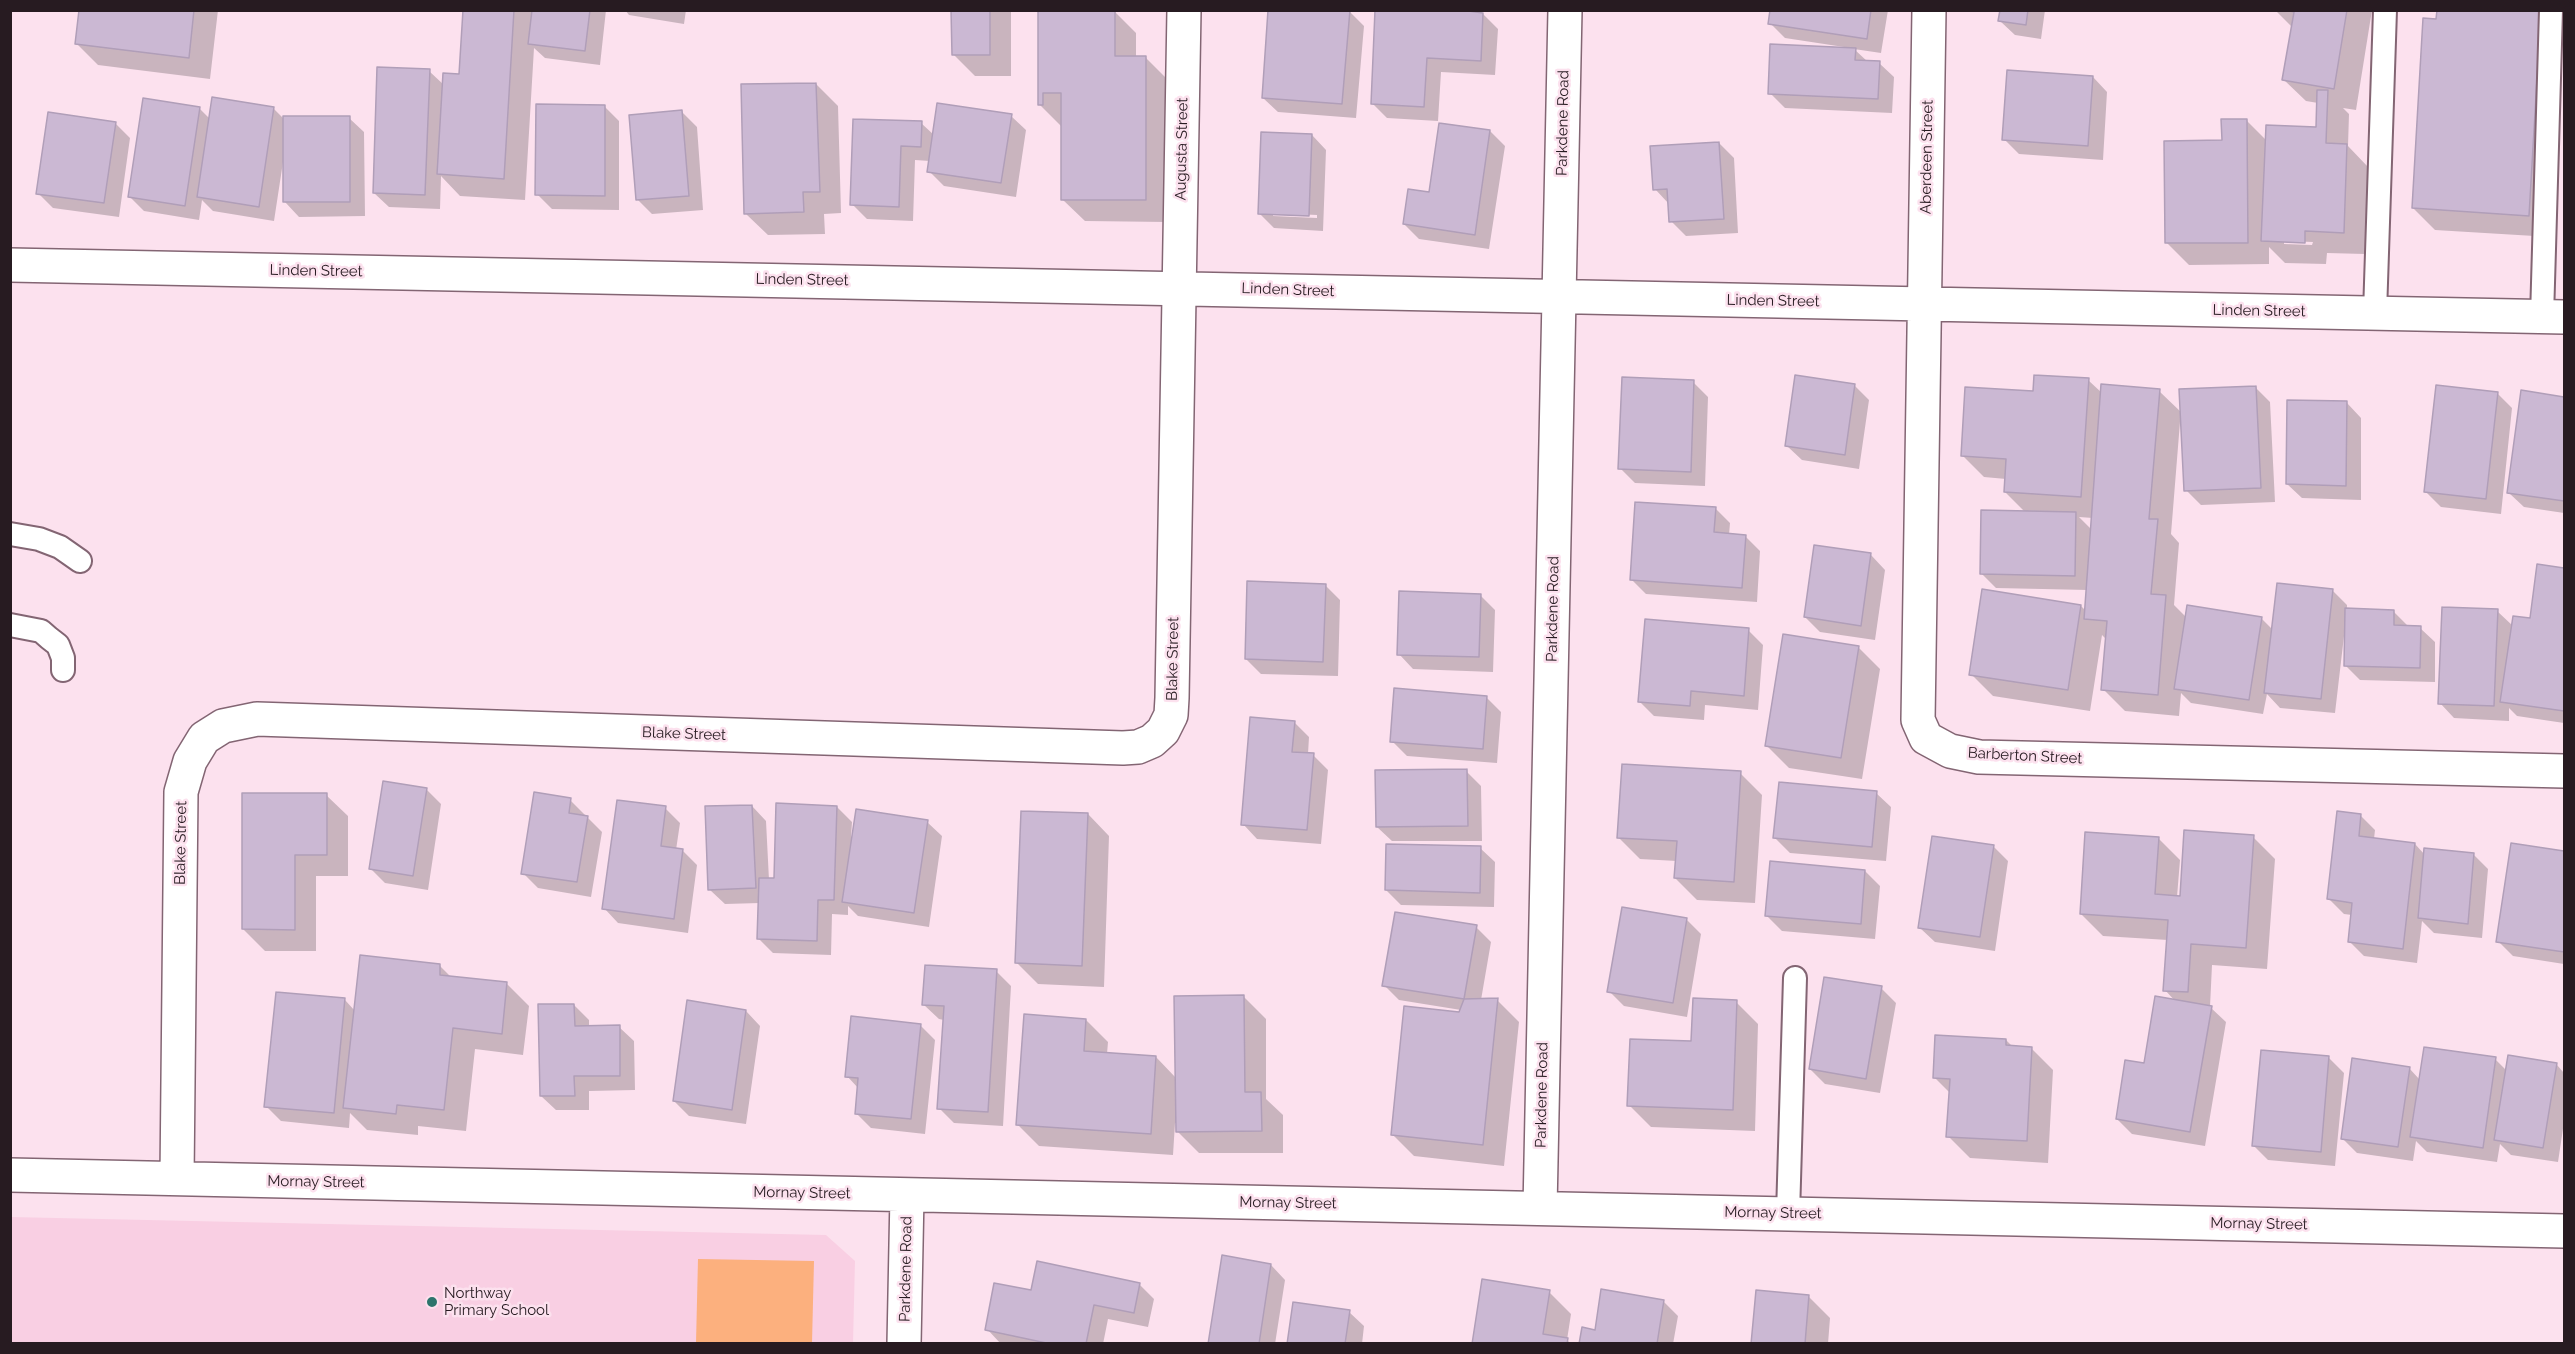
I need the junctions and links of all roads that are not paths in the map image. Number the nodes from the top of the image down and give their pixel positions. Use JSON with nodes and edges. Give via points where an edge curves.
{"nodes":[{"id":1,"x":1184,"y":10,"type":"edge"},
{"id":2,"x":1565,"y":10,"type":"edge"},
{"id":3,"x":1929,"y":10,"type":"edge"},
{"id":4,"x":2385,"y":10,"type":"edge"},
{"id":5,"x":2551,"y":10,"type":"edge"},
{"id":6,"x":10,"y":265,"type":"edge"},
{"id":7,"x":1179,"y":288,"type":"junction"},
{"id":8,"x":1559,"y":298,"type":"junction"},
{"id":9,"x":1925,"y":304,"type":"junction"},
{"id":10,"x":2375,"y":313,"type":"junction"},
{"id":11,"x":2553,"y":317,"type":"edge"},
{"id":12,"x":10,"y":534,"type":"edge"},
{"id":13,"x":80,"y":561,"type":"dead end"},
{"id":14,"x":10,"y":625,"type":"edge"},
{"id":15,"x":63,"y":670,"type":"dead end"},
{"id":16,"x":2565,"y":771,"type":"edge"},
{"id":17,"x":1795,"y":978,"type":"dead end"},
{"id":18,"x":10,"y":1175,"type":"edge"},
{"id":19,"x":177,"y":1179,"type":"junction"},
{"id":20,"x":907,"y":1195,"type":"junction"},
{"id":21,"x":1540,"y":1208,"type":"junction"},
{"id":22,"x":1788,"y":1214,"type":"junction"},
{"id":23,"x":2565,"y":1231,"type":"edge"},
{"id":24,"x":904,"y":1344,"type":"edge"}],
"edges":[{"from":1,"to":7,"type":"street","name":"Augusta Street"},
{"from":2,"to":8,"type":"street","name":"Parkdene Road"},
{"from":3,"to":9,"type":"street","name":"Aberdeen Street"},
{"from":4,"to":10,"type":"lane"},
{"from":5,"to":11,"type":"lane"},
{"from":6,"to":7,"type":"street","name":"Linden Street"},
{"from":7,"to":8,"type":"street","name":"Linden Street"},
{"from":7,"to":19,"type":"street","name":"Blake Street","via":[[1172,698],[1171,715],[1163,731],[1138,747],[1123,748],[257,720],[223,726],[204,738],[190,760],[181,792]]},
{"from":8,"to":9,"type":"street","name":"Linden Street"},
{"from":8,"to":21,"type":"street","name":"Parkdene Road"},
{"from":9,"to":10,"type":"street","name":"Linden Street"},
{"from":9,"to":16,"type":"street","name":"Barberton Street","via":[[1918,720],[1926,738],[1950,751],[1979,757]]},
{"from":10,"to":11,"type":"street","name":"Linden Street"},
{"from":12,"to":13,"type":"lane","via":[[60,547]]},
{"from":14,"to":15,"type":"lane","via":[[41,631],[50,638],[58,645]]},
{"from":17,"to":22,"type":"lane"},
{"from":18,"to":19,"type":"street","name":"Mornay Street"},
{"from":19,"to":20,"type":"street","name":"Mornay Street"},
{"from":20,"to":21,"type":"street","name":"Mornay Street"},
{"from":20,"to":24,"type":"street","name":"Parkdene Road"},
{"from":21,"to":22,"type":"street","name":"Mornay Street"},
{"from":22,"to":23,"type":"street","name":"Mornay Street"}]}
